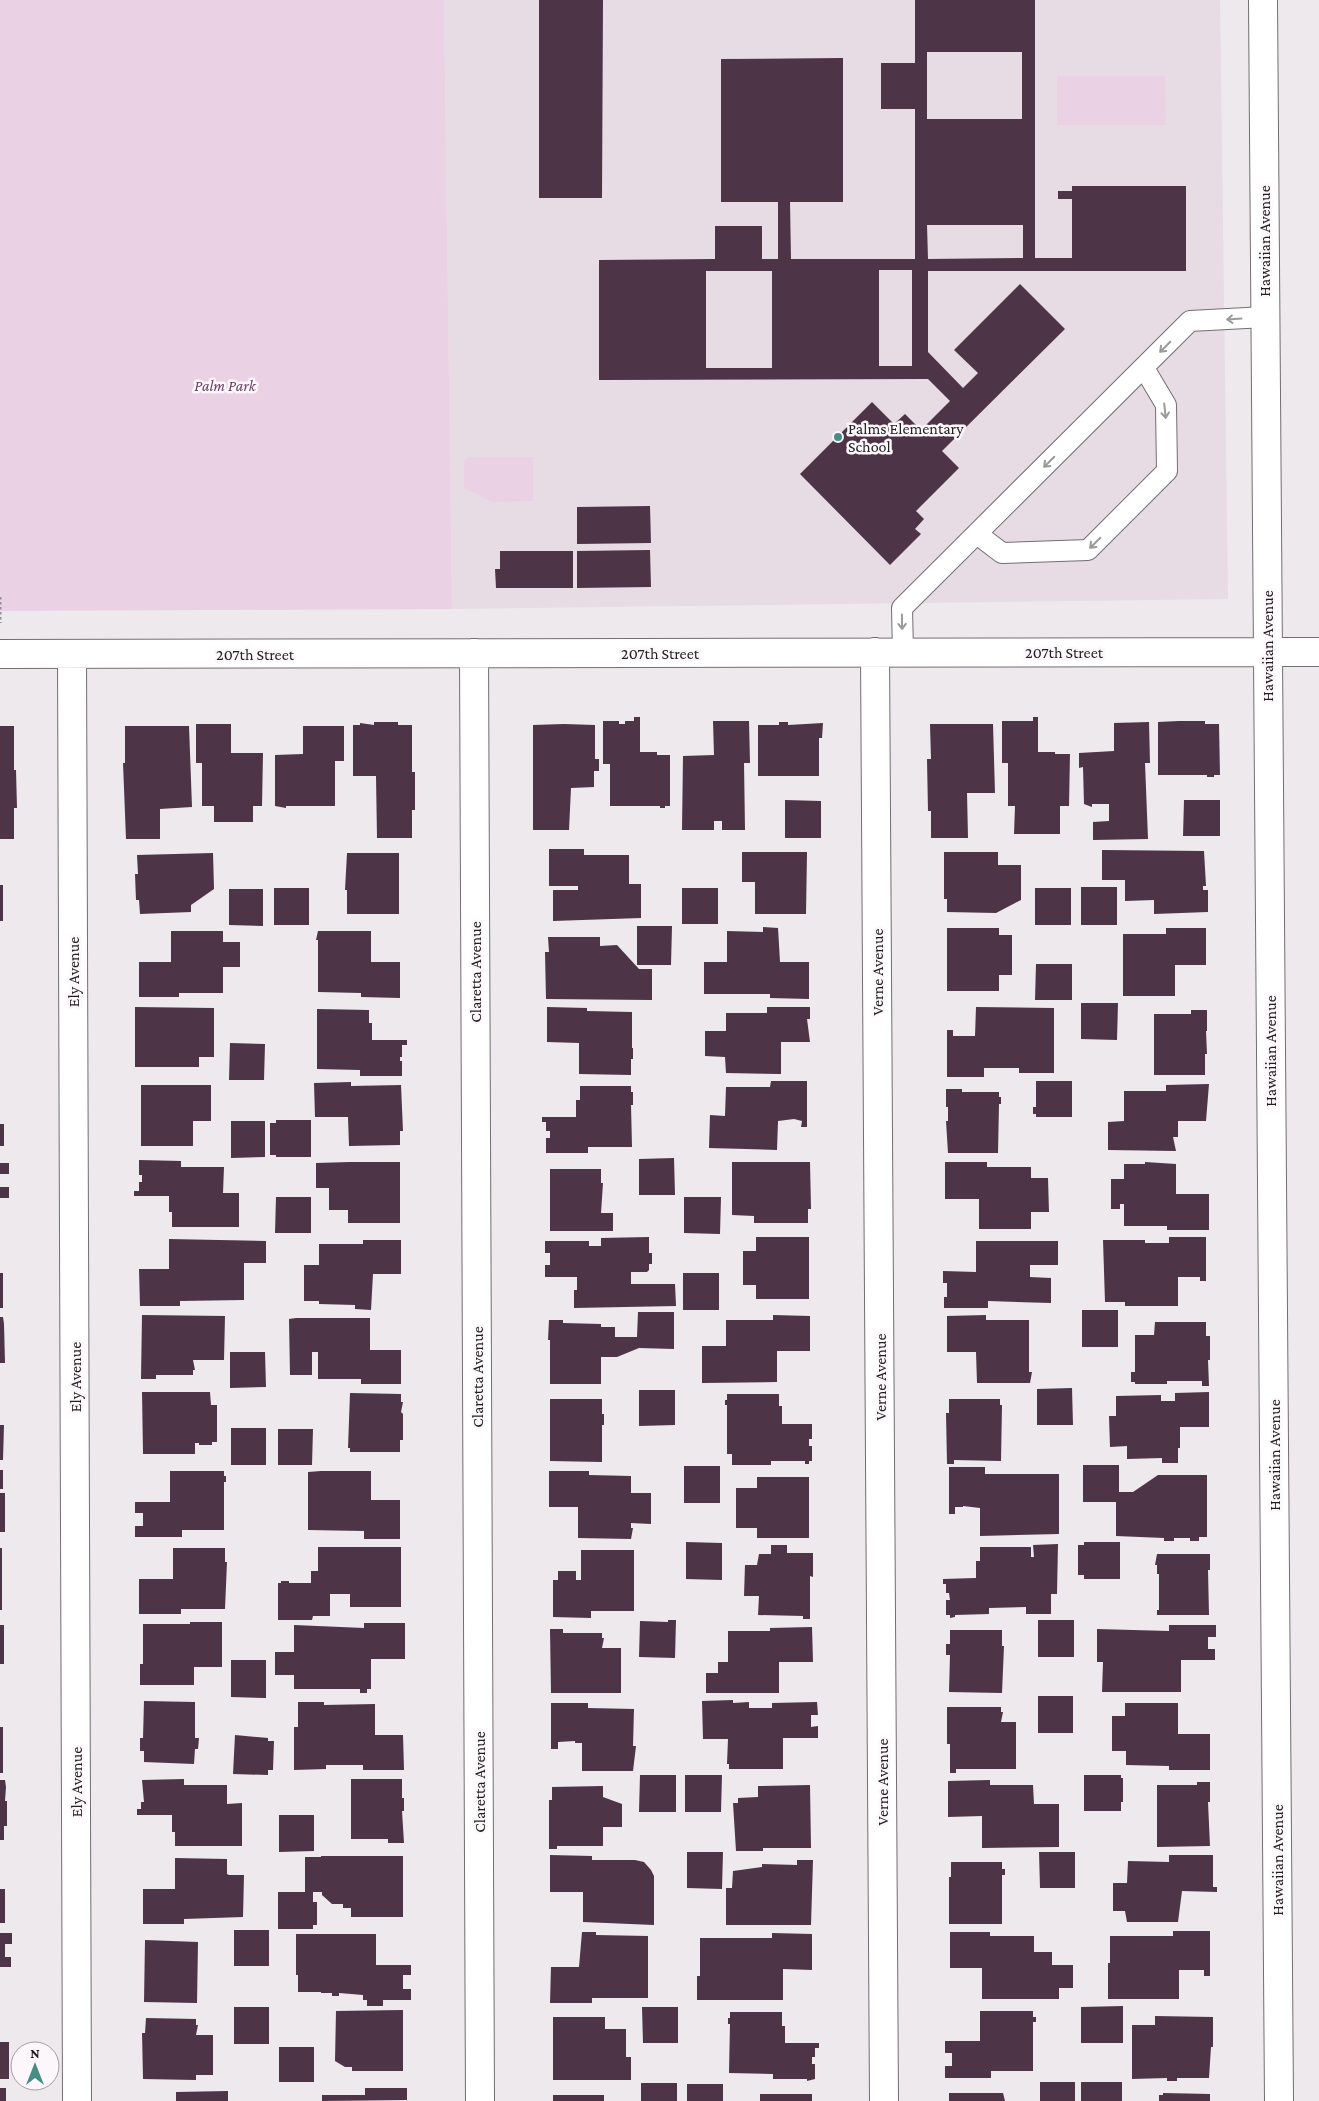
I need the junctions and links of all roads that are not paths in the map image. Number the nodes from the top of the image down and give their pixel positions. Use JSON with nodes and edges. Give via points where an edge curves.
{"nodes":[{"id":1,"x":1262,"y":0,"type":"edge"},
{"id":2,"x":1265,"y":317,"type":"junction"},
{"id":3,"x":1144,"y":368,"type":"junction"},
{"id":4,"x":977,"y":534,"type":"junction"},
{"id":5,"x":875,"y":652,"type":"junction"},
{"id":6,"x":903,"y":652,"type":"junction"},
{"id":7,"x":1267,"y":652,"type":"junction"},
{"id":8,"x":1319,"y":652,"type":"edge"},
{"id":9,"x":474,"y":653,"type":"junction"},
{"id":10,"x":0,"y":654,"type":"edge"},
{"id":11,"x":72,"y":654,"type":"junction"},
{"id":12,"x":77,"y":2101,"type":"edge"},
{"id":13,"x":480,"y":2101,"type":"edge"},
{"id":14,"x":884,"y":2101,"type":"edge"},
{"id":15,"x":1279,"y":2101,"type":"edge"}],
"edges":[{"from":1,"to":2,"type":"street","name":"Hawaiian Avenue"},
{"from":2,"to":3,"type":"lane","one_way":true,"via":[[1190,322]]},
{"from":2,"to":7,"type":"street","name":"Hawaiian Avenue"},
{"from":3,"to":4,"type":"lane","one_way":true},
{"from":3,"to":4,"type":"lane","one_way":true,"via":[[1166,405],[1167,471],[1088,550],[1002,553]]},
{"from":4,"to":6,"type":"lane","one_way":true,"via":[[902,608]]},
{"from":5,"to":6,"type":"street","name":"207th Street"},
{"from":5,"to":9,"type":"street","name":"207th Street"},
{"from":5,"to":14,"type":"street","name":"Verne Avenue"},
{"from":6,"to":7,"type":"street","name":"207th Street"},
{"from":7,"to":8,"type":"street","name":"207th Street"},
{"from":7,"to":15,"type":"street","name":"Hawaiian Avenue"},
{"from":9,"to":11,"type":"street","name":"207th Street"},
{"from":9,"to":13,"type":"street","name":"Claretta Avenue"},
{"from":10,"to":11,"type":"street","name":"207th Street"},
{"from":11,"to":12,"type":"street","name":"Ely Avenue"}]}
